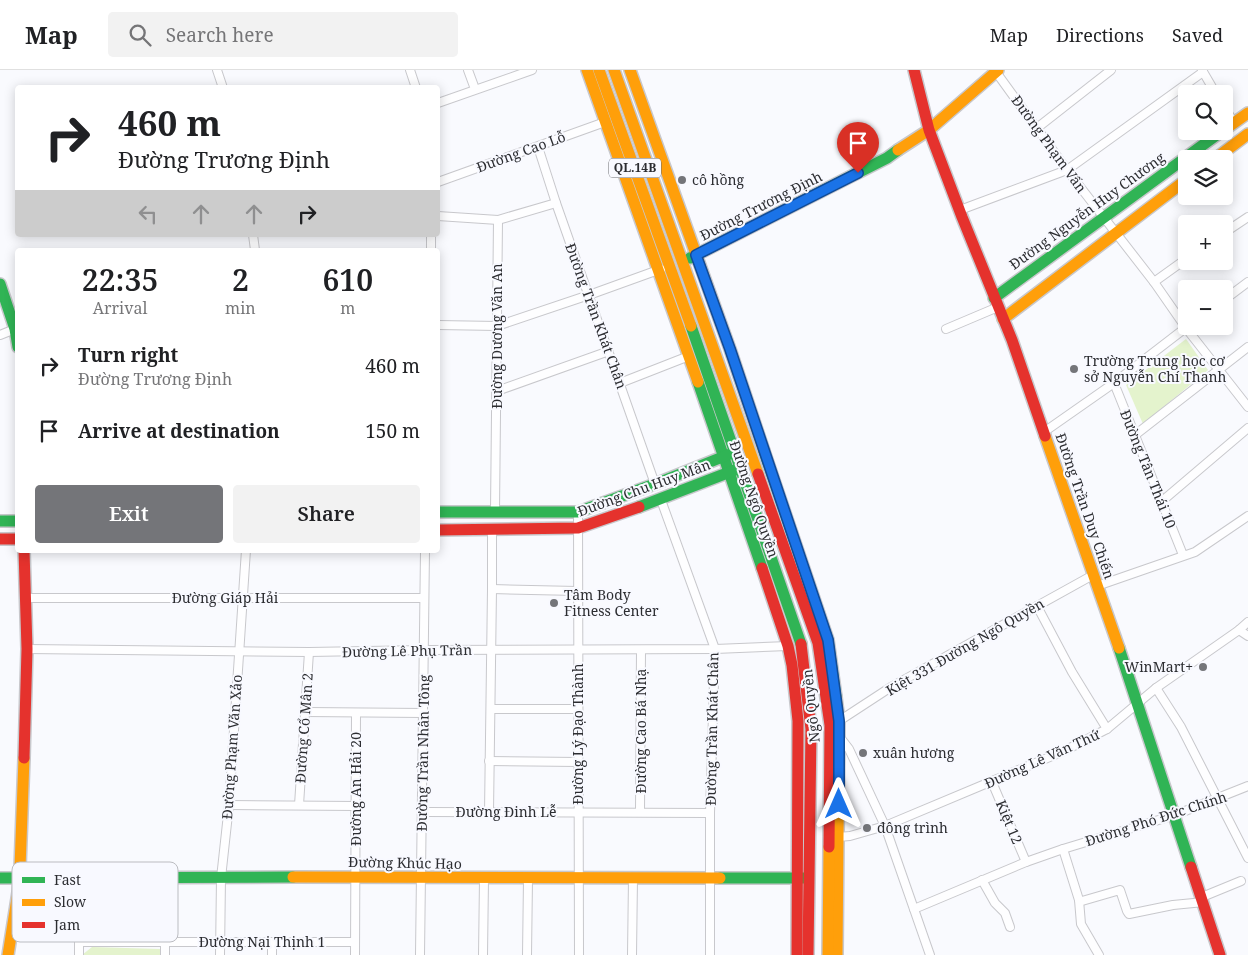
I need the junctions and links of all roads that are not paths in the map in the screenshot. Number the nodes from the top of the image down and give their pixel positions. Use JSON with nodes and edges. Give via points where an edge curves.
{"nodes":[{"id":1,"x":217,"y":70,"type":"edge"},
{"id":2,"x":410,"y":70,"type":"edge"},
{"id":3,"x":468,"y":70,"type":"edge"},
{"id":4,"x":587,"y":70,"type":"edge"},
{"id":5,"x":599,"y":70,"type":"edge"},
{"id":6,"x":614,"y":70,"type":"edge"},
{"id":7,"x":630,"y":70,"type":"edge"},
{"id":8,"x":914,"y":70,"type":"edge"},
{"id":9,"x":1111,"y":70,"type":"edge"},
{"id":10,"x":529,"y":71,"type":"edge"},
{"id":11,"x":997,"y":71,"type":"edge"},
{"id":12,"x":1202,"y":71,"type":"edge"},
{"id":13,"x":222,"y":85,"type":"edge"},
{"id":14,"x":415,"y":85,"type":"edge"},
{"id":15,"x":1211,"y":85,"type":"edge"},
{"id":16,"x":475,"y":89,"type":"junction"},
{"id":17,"x":440,"y":102,"type":"edge"},
{"id":18,"x":1248,"y":113,"type":"edge"},
{"id":19,"x":605,"y":122,"type":"junction"},
{"id":20,"x":1234,"y":122,"type":"edge"},
{"id":21,"x":1037,"y":128,"type":"junction"},
{"id":22,"x":929,"y":130,"type":"junction"},
{"id":23,"x":1248,"y":134,"type":"edge"},
{"id":24,"x":1210,"y":140,"type":"edge"},
{"id":25,"x":538,"y":147,"type":"junction"},
{"id":26,"x":1227,"y":150,"type":"edge"},
{"id":27,"x":1066,"y":170,"type":"junction"},
{"id":28,"x":440,"y":181,"type":"edge"},
{"id":29,"x":1178,"y":186,"type":"edge"},
{"id":30,"x":556,"y":203,"type":"junction"},
{"id":31,"x":960,"y":210,"type":"junction"},
{"id":32,"x":440,"y":216,"type":"edge"},
{"id":33,"x":1248,"y":217,"type":"edge"},
{"id":34,"x":1102,"y":218,"type":"junction"},
{"id":35,"x":498,"y":220,"type":"junction"},
{"id":36,"x":1233,"y":227,"type":"edge"},
{"id":37,"x":1116,"y":233,"type":"junction"},
{"id":38,"x":696,"y":255,"type":"junction"},
{"id":39,"x":682,"y":262,"type":"junction"},
{"id":40,"x":1178,"y":265,"type":"edge"},
{"id":41,"x":670,"y":266,"type":"junction"},
{"id":42,"x":658,"y":270,"type":"junction"},
{"id":43,"x":1154,"y":282,"type":"junction"},
{"id":44,"x":1248,"y":282,"type":"edge"},
{"id":45,"x":0,"y":284,"type":"edge"},
{"id":46,"x":1233,"y":293,"type":"edge"},
{"id":47,"x":589,"y":295,"type":"junction"},
{"id":48,"x":996,"y":302,"type":"junction"},
{"id":49,"x":1178,"y":315,"type":"edge"},
{"id":50,"x":1003,"y":319,"type":"junction"},
{"id":51,"x":440,"y":325,"type":"edge"},
{"id":52,"x":498,"y":326,"type":"junction"},
{"id":53,"x":15,"y":329,"type":"joint"},
{"id":54,"x":946,"y":329,"type":"dead end"},
{"id":55,"x":1178,"y":334,"type":"edge"},
{"id":56,"x":0,"y":335,"type":"edge"},
{"id":57,"x":1193,"y":335,"type":"edge"},
{"id":58,"x":1248,"y":347,"type":"edge"},
{"id":59,"x":609,"y":351,"type":"junction"},
{"id":60,"x":689,"y":356,"type":"junction"},
{"id":61,"x":1219,"y":370,"type":"junction"},
{"id":62,"x":620,"y":383,"type":"junction"},
{"id":63,"x":1114,"y":383,"type":"junction"},
{"id":64,"x":497,"y":391,"type":"junction"},
{"id":65,"x":1248,"y":406,"type":"edge"},
{"id":66,"x":1248,"y":428,"type":"edge"},
{"id":67,"x":1044,"y":432,"type":"junction"},
{"id":68,"x":1135,"y":436,"type":"junction"},
{"id":69,"x":761,"y":441,"type":"junction"},
{"id":70,"x":748,"y":446,"type":"junction"},
{"id":71,"x":729,"y":454,"type":"junction"},
{"id":72,"x":767,"y":458,"type":"junction"},
{"id":73,"x":754,"y":463,"type":"junction"},
{"id":74,"x":735,"y":470,"type":"junction"},
{"id":75,"x":655,"y":484,"type":"junction"},
{"id":76,"x":661,"y":500,"type":"junction"},
{"id":77,"x":1161,"y":502,"type":"junction"},
{"id":78,"x":440,"y":512,"type":"edge"},
{"id":79,"x":495,"y":512,"type":"junction"},
{"id":80,"x":578,"y":512,"type":"junction"},
{"id":81,"x":1248,"y":516,"type":"edge"},
{"id":82,"x":0,"y":521,"type":"edge"},
{"id":83,"x":15,"y":521,"type":"edge"},
{"id":84,"x":578,"y":528,"type":"junction"},
{"id":85,"x":440,"y":530,"type":"edge"},
{"id":86,"x":492,"y":530,"type":"junction"},
{"id":87,"x":0,"y":539,"type":"edge"},
{"id":88,"x":15,"y":539,"type":"edge"},
{"id":89,"x":24,"y":553,"type":"edge"},
{"id":90,"x":246,"y":553,"type":"edge"},
{"id":91,"x":425,"y":553,"type":"edge"},
{"id":92,"x":1183,"y":555,"type":"junction"},
{"id":93,"x":1095,"y":581,"type":"junction"},
{"id":94,"x":492,"y":589,"type":"junction"},
{"id":95,"x":577,"y":591,"type":"junction"},
{"id":96,"x":26,"y":598,"type":"junction"},
{"id":97,"x":242,"y":598,"type":"junction"},
{"id":98,"x":424,"y":598,"type":"junction"},
{"id":99,"x":1037,"y":606,"type":"junction"},
{"id":100,"x":1248,"y":622,"type":"edge"},
{"id":101,"x":1240,"y":630,"type":"junction"},
{"id":102,"x":1248,"y":636,"type":"edge"},
{"id":103,"x":788,"y":646,"type":"junction"},
{"id":104,"x":27,"y":648,"type":"junction"},
{"id":105,"x":578,"y":649,"type":"junction"},
{"id":106,"x":715,"y":649,"type":"junction"},
{"id":107,"x":239,"y":650,"type":"junction"},
{"id":108,"x":424,"y":650,"type":"junction"},
{"id":109,"x":491,"y":650,"type":"junction"},
{"id":110,"x":641,"y":650,"type":"junction"},
{"id":111,"x":309,"y":652,"type":"junction"},
{"id":112,"x":1156,"y":688,"type":"junction"},
{"id":113,"x":1138,"y":702,"type":"junction"},
{"id":114,"x":578,"y":708,"type":"junction"},
{"id":115,"x":491,"y":709,"type":"junction"},
{"id":116,"x":306,"y":712,"type":"junction"},
{"id":117,"x":356,"y":713,"type":"junction"},
{"id":118,"x":424,"y":713,"type":"junction"},
{"id":119,"x":835,"y":723,"type":"junction"},
{"id":120,"x":1107,"y":729,"type":"junction"},
{"id":121,"x":839,"y":736,"type":"junction"},
{"id":122,"x":489,"y":761,"type":"junction"},
{"id":123,"x":578,"y":762,"type":"junction"},
{"id":124,"x":992,"y":782,"type":"junction"},
{"id":125,"x":1248,"y":786,"type":"edge"},
{"id":126,"x":1218,"y":799,"type":"junction"},
{"id":127,"x":229,"y":805,"type":"junction"},
{"id":128,"x":299,"y":805,"type":"junction"},
{"id":129,"x":356,"y":806,"type":"junction"},
{"id":130,"x":422,"y":812,"type":"junction"},
{"id":131,"x":488,"y":812,"type":"junction"},
{"id":132,"x":578,"y":812,"type":"junction"},
{"id":133,"x":640,"y":812,"type":"junction"},
{"id":134,"x":710,"y":814,"type":"junction"},
{"id":135,"x":1175,"y":815,"type":"junction"},
{"id":136,"x":885,"y":826,"type":"junction"},
{"id":137,"x":838,"y":837,"type":"junction"},
{"id":138,"x":1062,"y":849,"type":"junction"},
{"id":139,"x":1248,"y":858,"type":"edge"},
{"id":140,"x":20,"y":862,"type":"edge"},
{"id":141,"x":1026,"y":862,"type":"junction"},
{"id":142,"x":355,"y":877,"type":"junction"},
{"id":143,"x":178,"y":878,"type":"edge"},
{"id":144,"x":221,"y":878,"type":"junction"},
{"id":145,"x":422,"y":878,"type":"junction"},
{"id":146,"x":578,"y":878,"type":"junction"},
{"id":147,"x":633,"y":878,"type":"junction"},
{"id":148,"x":709,"y":878,"type":"junction"},
{"id":149,"x":804,"y":878,"type":"junction"},
{"id":150,"x":484,"y":879,"type":"junction"},
{"id":151,"x":528,"y":879,"type":"junction"},
{"id":152,"x":982,"y":880,"type":"junction"},
{"id":153,"x":1241,"y":881,"type":"dead end"},
{"id":154,"x":1203,"y":899,"type":"junction"},
{"id":155,"x":1079,"y":900,"type":"junction"},
{"id":156,"x":914,"y":908,"type":"junction"},
{"id":157,"x":12,"y":927,"type":"edge"},
{"id":158,"x":1010,"y":927,"type":"dead end"},
{"id":159,"x":79,"y":942,"type":"joint"},
{"id":160,"x":165,"y":942,"type":"junction"},
{"id":161,"x":272,"y":942,"type":"junction"},
{"id":162,"x":355,"y":942,"type":"junction"},
{"id":163,"x":220,"y":943,"type":"junction"},
{"id":164,"x":8,"y":955,"type":"edge"},
{"id":165,"x":79,"y":955,"type":"edge"},
{"id":166,"x":165,"y":955,"type":"edge"},
{"id":167,"x":220,"y":955,"type":"edge"},
{"id":168,"x":272,"y":955,"type":"edge"},
{"id":169,"x":355,"y":955,"type":"edge"},
{"id":170,"x":420,"y":955,"type":"edge"},
{"id":171,"x":483,"y":955,"type":"edge"},
{"id":172,"x":527,"y":955,"type":"edge"},
{"id":173,"x":579,"y":955,"type":"edge"},
{"id":174,"x":632,"y":955,"type":"edge"},
{"id":175,"x":710,"y":955,"type":"edge"},
{"id":176,"x":797,"y":955,"type":"edge"},
{"id":177,"x":808,"y":955,"type":"edge"},
{"id":178,"x":828,"y":955,"type":"edge"},
{"id":179,"x":837,"y":955,"type":"edge"},
{"id":180,"x":930,"y":955,"type":"edge"},
{"id":181,"x":1099,"y":955,"type":"edge"},
{"id":182,"x":1220,"y":955,"type":"edge"}],
"edges":[{"from":1,"to":13,"type":"street"},
{"from":2,"to":14,"type":"street"},
{"from":3,"to":16,"type":"street"},
{"from":4,"to":19,"type":"main road","name":"Đường Ngô Quyền"},
{"from":5,"to":41,"type":"main road","name":"Ngô Quyền","number":"QL.14B"},
{"from":6,"to":39,"type":"main road","name":"Ngô Quyền","number":"QL.14B"},
{"from":7,"to":38,"type":"main road","name":"Đường Ngô Quyền"},
{"from":8,"to":22,"type":"main road","name":"Đường Trần Duy Chiến"},
{"from":9,"to":21,"type":"street"},
{"from":10,"to":16,"type":"street"},
{"from":11,"to":21,"type":"street","name":"Đường Phạm Vấn"},
{"from":11,"to":22,"type":"main road","name":"Đường Trương Định"},
{"from":12,"to":15,"type":"street"},
{"from":12,"to":27,"type":"street"},
{"from":16,"to":17,"type":"street"},
{"from":18,"to":20,"type":"main road","name":"Đường Nguyễn Huy Chương"},
{"from":19,"to":25,"type":"street","name":"Đường Cao Lỗ"},
{"from":19,"to":42,"type":"main road","name":"Đường Ngô Quyền"},
{"from":21,"to":27,"type":"street","name":"Đường Phạm Vấn"},
{"from":22,"to":31,"type":"main road","name":"Đường Trần Duy Chiến"},
{"from":22,"to":38,"type":"main road","name":"Đường Trương Định","via":[[887,158]]},
{"from":23,"to":26,"type":"main road"},
{"from":24,"to":34,"type":"main road","name":"Đường Nguyễn Huy Chương"},
{"from":25,"to":28,"type":"street","name":"Đường Cao Lỗ"},
{"from":25,"to":30,"type":"street","name":"Đường Trần Khát Chân"},
{"from":27,"to":31,"type":"street"},
{"from":27,"to":34,"type":"street","name":"Đường Phạm Vấn"},
{"from":29,"to":37,"type":"main road"},
{"from":30,"to":35,"type":"street"},
{"from":30,"to":47,"type":"street","name":"Đường Trần Khát Chân"},
{"from":31,"to":48,"type":"main road","name":"Đường Trần Duy Chiến"},
{"from":32,"to":35,"type":"street"},
{"from":33,"to":36,"type":"street"},
{"from":34,"to":37,"type":"street","name":"Đường Phạm Vấn"},
{"from":34,"to":48,"type":"main road","name":"Đường Nguyễn Huy Chương"},
{"from":35,"to":52,"type":"street","name":"Đường Dương Văn An"},
{"from":37,"to":43,"type":"street","name":"Đường Phạm Vấn"},
{"from":37,"to":50,"type":"main road"},
{"from":38,"to":39,"type":"main road","name":"Đường Trương Định"},
{"from":38,"to":69,"type":"main road","name":"Đường Ngô Quyền"},
{"from":39,"to":70,"type":"main road","name":"Ngô Quyền","number":"QL.14B"},
{"from":40,"to":43,"type":"street"},
{"from":41,"to":42,"type":"street"},
{"from":41,"to":71,"type":"main road","name":"Ngô Quyền","number":"QL.14B"},
{"from":42,"to":47,"type":"street"},
{"from":42,"to":60,"type":"main road","name":"Đường Ngô Quyền"},
{"from":43,"to":49,"type":"street","name":"Đường Phạm Vấn"},
{"from":44,"to":46,"type":"street"},
{"from":45,"to":53,"type":"main road"},
{"from":47,"to":52,"type":"street"},
{"from":47,"to":59,"type":"street","name":"Đường Trần Khát Chân"},
{"from":48,"to":50,"type":"main road","name":"Đường Trần Duy Chiến"},
{"from":48,"to":54,"type":"street"},
{"from":50,"to":67,"type":"main road","name":"Đường Trần Duy Chiến"},
{"from":51,"to":52,"type":"street"},
{"from":52,"to":64,"type":"street","name":"Đường Dương Văn An"},
{"from":53,"to":56,"type":"street"},
{"from":55,"to":63,"type":"street"},
{"from":57,"to":61,"type":"street","name":"Đường Phạm Vấn"},
{"from":58,"to":61,"type":"street"},
{"from":59,"to":62,"type":"street","name":"Đường Trần Khát Chân"},
{"from":59,"to":64,"type":"street"},
{"from":60,"to":62,"type":"street"},
{"from":60,"to":71,"type":"main road","name":"Đường Ngô Quyền"},
{"from":61,"to":65,"type":"street","name":"Đường Phạm Vấn"},
{"from":61,"to":68,"type":"street"},
{"from":62,"to":75,"type":"street","name":"Đường Trần Khát Chân"},
{"from":63,"to":67,"type":"street"},
{"from":63,"to":68,"type":"street","name":"Đường Tân Thái 10"},
{"from":64,"to":79,"type":"street","name":"Đường Dương Văn An"},
{"from":66,"to":77,"type":"street"},
{"from":67,"to":93,"type":"main road","name":"Đường Trần Duy Chiến"},
{"from":68,"to":77,"type":"street","name":"Đường Tân Thái 10"},
{"from":69,"to":70,"type":"main road","name":"Đường Chu Huy Mân"},
{"from":69,"to":72,"type":"main road","name":"Đường Ngô Quyền"},
{"from":70,"to":71,"type":"main road","name":"Đường Chu Huy Mân"},
{"from":70,"to":73,"type":"main road","name":"Ngô Quyền","number":"QL.14B"},
{"from":71,"to":74,"type":"main road","name":"Ngô Quyền","number":"QL.14B"},
{"from":71,"to":75,"type":"main road","name":"Đường Chu Huy Mân"},
{"from":72,"to":73,"type":"main road","name":"Đường Chu Huy Mân"},
{"from":72,"to":119,"type":"main road","name":"Đường Ngô Quyền","via":[[828,640]]},
{"from":73,"to":74,"type":"main road","name":"Đường Chu Huy Mân"},
{"from":73,"to":119,"type":"main road","name":"Ngô Quyền","number":"QL.14B","via":[[818,643]]},
{"from":74,"to":76,"type":"main road","name":"Đường Chu Huy Mân"},
{"from":74,"to":103,"type":"main road","name":"Đường Ngô Quyền"},
{"from":74,"to":149,"type":"main road","name":"Ngô Quyền","number":"QL.14B","via":[[802,646],[811,729]]},
{"from":75,"to":80,"type":"main road","name":"Đường Chu Huy Mân"},
{"from":76,"to":84,"type":"main road","name":"Đường Chu Huy Mân"},
{"from":76,"to":106,"type":"street","name":"Đường Trần Khát Chân"},
{"from":77,"to":92,"type":"street","name":"Đường Tân Thái 10"},
{"from":78,"to":79,"type":"main road","name":"Đường Chu Huy Mân"},
{"from":79,"to":80,"type":"main road","name":"Đường Chu Huy Mân"},
{"from":80,"to":84,"type":"street","name":"Đường Lý Đạo Thành"},
{"from":81,"to":92,"type":"street","name":"Kiệt 331 Đường Ngô Quyền","via":[[1195,552]]},
{"from":82,"to":83,"type":"main road"},
{"from":84,"to":86,"type":"main road","name":"Đường Chu Huy Mân"},
{"from":84,"to":95,"type":"street","name":"Đường Lý Đạo Thành"},
{"from":85,"to":86,"type":"main road","name":"Đường Chu Huy Mân"},
{"from":86,"to":94,"type":"street"},
{"from":87,"to":88,"type":"main road"},
{"from":89,"to":96,"type":"main road"},
{"from":90,"to":97,"type":"street","name":"Đường Phạm Văn Xảo"},
{"from":91,"to":98,"type":"street","name":"Đường Trần Nhân Tông"},
{"from":92,"to":93,"type":"street","name":"Kiệt 331 Đường Ngô Quyền"},
{"from":93,"to":99,"type":"street","name":"Kiệt 331 Đường Ngô Quyền"},
{"from":93,"to":113,"type":"main road","name":"Đường Trần Duy Chiến"},
{"from":94,"to":95,"type":"street"},
{"from":94,"to":109,"type":"street"},
{"from":95,"to":105,"type":"street","name":"Đường Lý Đạo Thành"},
{"from":96,"to":97,"type":"street","name":"Đường Giáp Hải"},
{"from":96,"to":104,"type":"main road"},
{"from":97,"to":98,"type":"street","name":"Đường Giáp Hải"},
{"from":97,"to":107,"type":"street","name":"Đường Phạm Văn Xảo"},
{"from":98,"to":108,"type":"street","name":"Đường Trần Nhân Tông"},
{"from":99,"to":119,"type":"street","name":"Kiệt 331 Đường Ngô Quyền","via":[[891,687]]},
{"from":99,"to":120,"type":"street"},
{"from":100,"to":101,"type":"street","name":"Đường Lê Văn Thứ"},
{"from":101,"to":102,"type":"street"},
{"from":101,"to":112,"type":"street","name":"Đường Lê Văn Thứ"},
{"from":103,"to":106,"type":"street","name":"Đường Lê Phụ Trần"},
{"from":103,"to":149,"type":"main road","name":"Đường Ngô Quyền","via":[[798,721]]},
{"from":104,"to":107,"type":"street","name":"Đường Lê Phụ Trần"},
{"from":104,"to":140,"type":"main road"},
{"from":105,"to":109,"type":"street","name":"Đường Lê Phụ Trần"},
{"from":105,"to":110,"type":"street","name":"Đường Lê Phụ Trần"},
{"from":105,"to":114,"type":"street","name":"Đường Lý Đạo Thành"},
{"from":106,"to":110,"type":"street","name":"Đường Lê Phụ Trần"},
{"from":106,"to":134,"type":"street","name":"Đường Trần Khát Chân"},
{"from":107,"to":111,"type":"street","name":"Đường Lê Phụ Trần"},
{"from":107,"to":127,"type":"street","name":"Đường Phạm Văn Xảo"},
{"from":108,"to":109,"type":"street","name":"Đường Lê Phụ Trần"},
{"from":108,"to":111,"type":"street","name":"Đường Lê Phụ Trần"},
{"from":108,"to":118,"type":"street","name":"Đường Trần Nhân Tông"},
{"from":109,"to":115,"type":"street"},
{"from":110,"to":133,"type":"street","name":"Đường Cao Bá Nhạ"},
{"from":111,"to":116,"type":"street","name":"Đường Cổ Mân 2"},
{"from":112,"to":113,"type":"street","name":"Đường Lê Văn Thứ"},
{"from":112,"to":126,"type":"street","via":[[1181,727]]},
{"from":113,"to":120,"type":"street","name":"Đường Lê Văn Thứ"},
{"from":113,"to":135,"type":"main road","name":"Đường Trần Duy Chiến"},
{"from":114,"to":115,"type":"street"},
{"from":114,"to":123,"type":"street","name":"Đường Lý Đạo Thành"},
{"from":115,"to":122,"type":"street"},
{"from":116,"to":117,"type":"street"},
{"from":116,"to":128,"type":"street","name":"Đường Cổ Mân 2"},
{"from":117,"to":118,"type":"street"},
{"from":117,"to":129,"type":"street","name":"Đường An Hải 20"},
{"from":118,"to":130,"type":"street","name":"Đường Trần Nhân Tông"},
{"from":119,"to":121,"type":"main road","name":"Đường Ngô Quyền"},
{"from":119,"to":178,"type":"main road","name":"Ngô Quyền","number":"QL.14B"},
{"from":120,"to":124,"type":"street","name":"Đường Lê Văn Thứ"},
{"from":121,"to":136,"type":"street","via":[[849,749]]},
{"from":121,"to":137,"type":"main road","name":"Đường Ngô Quyền"},
{"from":122,"to":123,"type":"street"},
{"from":122,"to":131,"type":"street"},
{"from":123,"to":132,"type":"street","name":"Đường Lý Đạo Thành"},
{"from":124,"to":136,"type":"street","name":"Đường Lê Văn Thứ"},
{"from":124,"to":141,"type":"street","name":"Kiệt 12"},
{"from":125,"to":126,"type":"street","name":"Đường Phó Đức Chính"},
{"from":126,"to":135,"type":"street","name":"Đường Phó Đức Chính"},
{"from":126,"to":139,"type":"street"},
{"from":127,"to":128,"type":"street"},
{"from":127,"to":144,"type":"street","name":"Đường Phạm Văn Xảo"},
{"from":128,"to":129,"type":"street"},
{"from":129,"to":142,"type":"street","name":"Đường An Hải 20"},
{"from":130,"to":131,"type":"street","name":"Đường Đinh Lễ"},
{"from":130,"to":145,"type":"street","name":"Đường Trần Nhân Tông"},
{"from":131,"to":132,"type":"street","name":"Đường Đinh Lễ"},
{"from":132,"to":133,"type":"street","name":"Đường Đinh Lễ"},
{"from":132,"to":146,"type":"street","name":"Đường Lý Đạo Thành"},
{"from":133,"to":134,"type":"street","name":"Đường Đinh Lễ"},
{"from":134,"to":148,"type":"street","name":"Đường Trần Khát Chân"},
{"from":135,"to":138,"type":"street","name":"Đường Phó Đức Chính"},
{"from":135,"to":154,"type":"main road","name":"Đường Trần Duy Chiến"},
{"from":136,"to":137,"type":"street","name":"Đường Lê Văn Thứ"},
{"from":136,"to":156,"type":"street"},
{"from":137,"to":179,"type":"main road","name":"Đường Ngô Quyền"},
{"from":138,"to":141,"type":"street","name":"Đường Phó Đức Chính"},
{"from":138,"to":155,"type":"street"},
{"from":141,"to":152,"type":"street","name":"Đường Phó Đức Chính"},
{"from":142,"to":144,"type":"main road","name":"Đường Khúc Hạo"},
{"from":142,"to":145,"type":"main road","name":"Đường Khúc Hạo"},
{"from":142,"to":162,"type":"street","name":"Đường An Hải 20"},
{"from":143,"to":144,"type":"main road","name":"Đường Khúc Hạo"},
{"from":144,"to":163,"type":"street","name":"Đường Phạm Văn Xảo"},
{"from":145,"to":150,"type":"main road","name":"Đường Khúc Hạo"},
{"from":145,"to":170,"type":"street","name":"Đường Trần Nhân Tông"},
{"from":146,"to":147,"type":"main road","name":"Đường Khúc Hạo"},
{"from":146,"to":151,"type":"main road","name":"Đường Khúc Hạo"},
{"from":146,"to":173,"type":"street","name":"Đường Lý Đạo Thành"},
{"from":147,"to":148,"type":"main road","name":"Đường Khúc Hạo"},
{"from":147,"to":174,"type":"street"},
{"from":148,"to":149,"type":"main road","name":"Đường Khúc Hạo"},
{"from":148,"to":175,"type":"street","name":"Đường Trần Khát Chân"},
{"from":149,"to":176,"type":"main road","name":"Đường Ngô Quyền"},
{"from":149,"to":177,"type":"main road","name":"Ngô Quyền","number":"QL.14B"},
{"from":150,"to":151,"type":"main road","name":"Đường Khúc Hạo"},
{"from":150,"to":171,"type":"street"},
{"from":151,"to":172,"type":"street"},
{"from":152,"to":156,"type":"street","name":"Đường Phó Đức Chính"},
{"from":152,"to":158,"type":"street"},
{"from":153,"to":154,"type":"street"},
{"from":154,"to":155,"type":"street","via":[[1129,914],[1120,890]]},
{"from":154,"to":182,"type":"main road","name":"Đường Trần Duy Chiến"},
{"from":155,"to":181,"type":"street","via":[[1082,928]]},
{"from":156,"to":180,"type":"street"},
{"from":157,"to":164,"type":"main road"},
{"from":159,"to":160,"type":"street","name":"Đường Nại Thịnh 1"},
{"from":159,"to":165,"type":"street"},
{"from":160,"to":163,"type":"street","name":"Đường Nại Thịnh 1"},
{"from":160,"to":166,"type":"street"},
{"from":161,"to":162,"type":"street","name":"Đường Nại Thịnh 1"},
{"from":161,"to":163,"type":"street","name":"Đường Nại Thịnh 1"},
{"from":161,"to":168,"type":"street"},
{"from":162,"to":169,"type":"street","name":"Đường An Hải 20"},
{"from":163,"to":167,"type":"street","name":"Đường Phạm Văn Xảo"}]}
